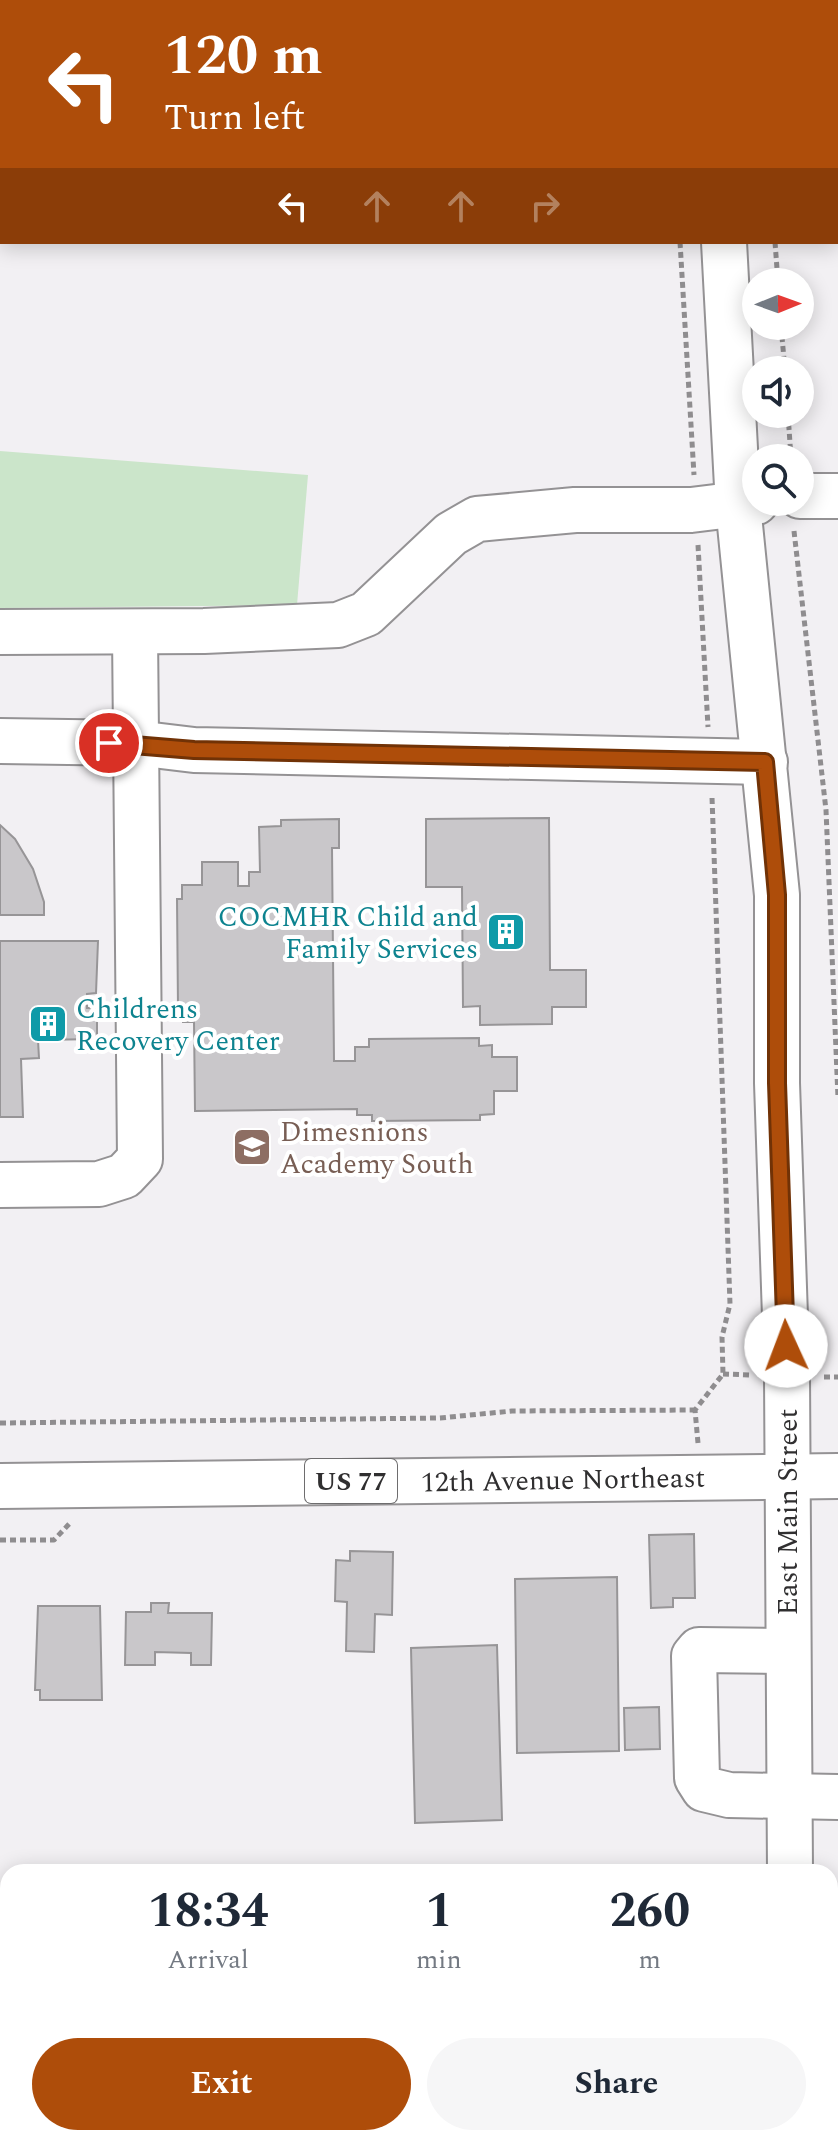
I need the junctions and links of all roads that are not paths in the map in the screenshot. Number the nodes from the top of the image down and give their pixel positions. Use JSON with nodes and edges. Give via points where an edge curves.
{"nodes":[{"id":1,"x":724,"y":244,"type":"edge"},
{"id":2,"x":838,"y":496,"type":"edge"},
{"id":3,"x":814,"y":504,"type":"edge"},
{"id":4,"x":730,"y":506,"type":"edge"},
{"id":5,"x":0,"y":632,"type":"edge"},
{"id":6,"x":135,"y":632,"type":"junction"},
{"id":7,"x":0,"y":741,"type":"edge"},
{"id":8,"x":136,"y":743,"type":"junction"},
{"id":9,"x":765,"y":762,"type":"junction"},
{"id":10,"x":0,"y":1185,"type":"edge"},
{"id":11,"x":786,"y":1476,"type":"junction"},
{"id":12,"x":838,"y":1476,"type":"edge"},
{"id":13,"x":0,"y":1486,"type":"edge"},
{"id":14,"x":788,"y":1651,"type":"junction"},
{"id":15,"x":838,"y":1797,"type":"edge"},
{"id":16,"x":789,"y":1798,"type":"junction"},
{"id":17,"x":790,"y":1864,"type":"edge"}],
"edges":[{"from":1,"to":4,"type":"street","name":"East Main Street"},
{"from":2,"to":3,"type":"street"},
{"from":4,"to":6,"type":"street","via":[[477,519],[451,534],[384,600],[352,620],[303,628]]},
{"from":4,"to":9,"type":"street","name":"East Main Street"},
{"from":5,"to":6,"type":"street"},
{"from":6,"to":8,"type":"street"},
{"from":7,"to":8,"type":"street"},
{"from":8,"to":9,"type":"street","via":[[194,750]]},
{"from":8,"to":10,"type":"street","via":[[140,1159],[124,1176],[99,1184]]},
{"from":9,"to":11,"type":"street","name":"East Main Street","via":[[777,895]]},
{"from":11,"to":12,"type":"street","name":"12th Avenue Northeast","number":"US 77"},
{"from":11,"to":13,"type":"street","name":"12th Avenue Northeast","number":"US 77"},
{"from":11,"to":14,"type":"street","name":"East Main Street"},
{"from":14,"to":16,"type":"street","name":"East Main Street"},
{"from":14,"to":16,"type":"street","via":[[699,1650],[694,1656],[697,1778],[704,1789]]},
{"from":15,"to":16,"type":"street"},
{"from":16,"to":17,"type":"street","name":"East Main Street"}]}
